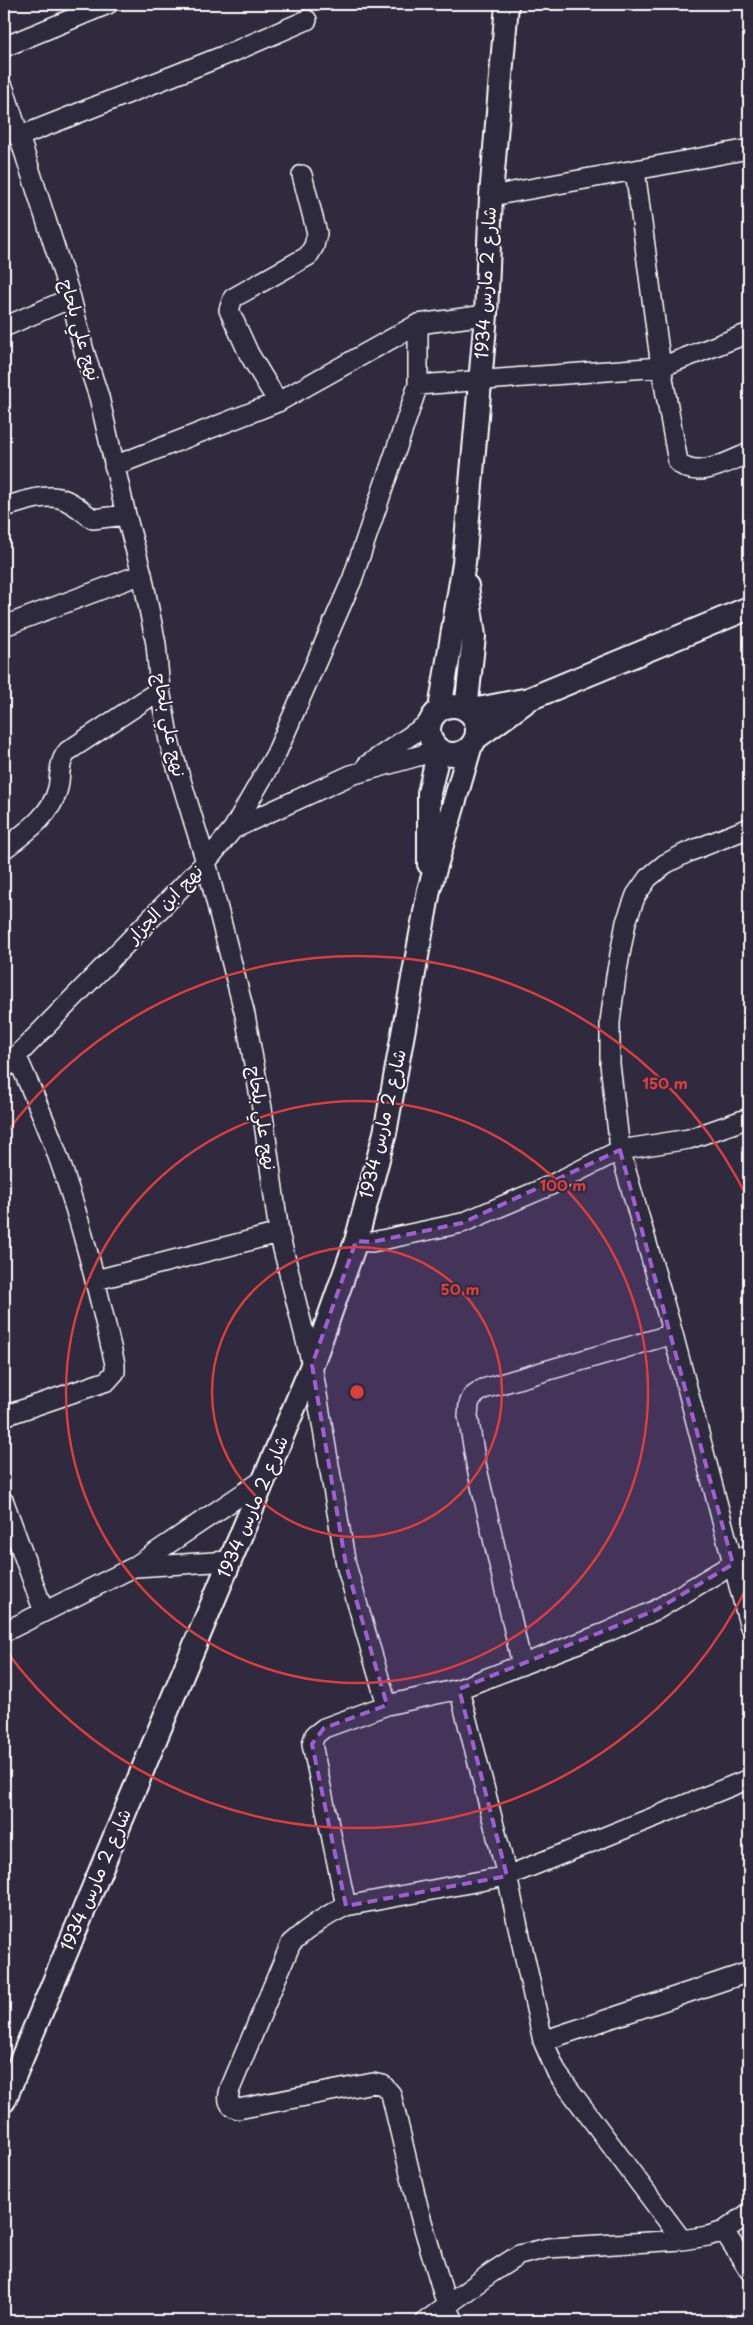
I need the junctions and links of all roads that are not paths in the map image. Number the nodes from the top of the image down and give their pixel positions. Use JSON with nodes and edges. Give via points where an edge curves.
{"nodes":[{"id":1,"x":108,"y":4,"type":"edge"},
{"id":2,"x":507,"y":4,"type":"edge"},
{"id":3,"x":307,"y":20,"type":"dead end"},
{"id":4,"x":4,"y":47,"type":"edge"},
{"id":5,"x":4,"y":89,"type":"edge"},
{"id":6,"x":18,"y":137,"type":"junction"},
{"id":7,"x":749,"y":149,"type":"edge"},
{"id":8,"x":635,"y":170,"type":"junction"},
{"id":9,"x":302,"y":175,"type":"dead end"},
{"id":10,"x":491,"y":196,"type":"junction"},
{"id":11,"x":71,"y":298,"type":"junction"},
{"id":12,"x":486,"y":315,"type":"junction"},
{"id":13,"x":418,"y":324,"type":"junction"},
{"id":14,"x":4,"y":327,"type":"edge"},
{"id":15,"x":749,"y":333,"type":"edge"},
{"id":16,"x":660,"y":367,"type":"junction"},
{"id":17,"x":481,"y":380,"type":"junction"},
{"id":18,"x":418,"y":385,"type":"junction"},
{"id":19,"x":278,"y":402,"type":"junction"},
{"id":20,"x":749,"y":453,"type":"edge"},
{"id":21,"x":114,"y":466,"type":"junction"},
{"id":22,"x":4,"y":507,"type":"edge"},
{"id":23,"x":126,"y":515,"type":"junction"},
{"id":24,"x":464,"y":563,"type":"junction"},
{"id":25,"x":142,"y":574,"type":"junction"},
{"id":26,"x":749,"y":608,"type":"edge"},
{"id":27,"x":4,"y":626,"type":"edge"},
{"id":28,"x":160,"y":690,"type":"junction"},
{"id":29,"x":529,"y":700,"type":"junction"},
{"id":30,"x":467,"y":710,"type":"junction"},
{"id":31,"x":435,"y":716,"type":"junction"},
{"id":32,"x":473,"y":743,"type":"junction"},
{"id":33,"x":439,"y":750,"type":"junction"},
{"id":34,"x":351,"y":775,"type":"junction"},
{"id":35,"x":749,"y":828,"type":"edge"},
{"id":36,"x":233,"y":829,"type":"junction"},
{"id":37,"x":4,"y":849,"type":"edge"},
{"id":38,"x":206,"y":862,"type":"junction"},
{"id":39,"x":429,"y":890,"type":"junction"},
{"id":40,"x":10,"y":1063,"type":"edge"},
{"id":41,"x":749,"y":1118,"type":"edge"},
{"id":42,"x":620,"y":1150,"type":"junction"},
{"id":43,"x":279,"y":1233,"type":"junction"},
{"id":44,"x":356,"y":1241,"type":"junction"},
{"id":45,"x":96,"y":1280,"type":"junction"},
{"id":46,"x":673,"y":1334,"type":"junction"},
{"id":47,"x":312,"y":1366,"type":"junction"},
{"id":48,"x":4,"y":1416,"type":"edge"},
{"id":49,"x":266,"y":1478,"type":"junction"},
{"id":50,"x":4,"y":1502,"type":"edge"},
{"id":51,"x":749,"y":1554,"type":"edge"},
{"id":52,"x":229,"y":1561,"type":"junction"},
{"id":53,"x":733,"y":1564,"type":"junction"},
{"id":54,"x":134,"y":1567,"type":"junction"},
{"id":55,"x":44,"y":1612,"type":"junction"},
{"id":56,"x":749,"y":1624,"type":"edge"},
{"id":57,"x":4,"y":1632,"type":"edge"},
{"id":58,"x":522,"y":1664,"type":"junction"},
{"id":59,"x":459,"y":1689,"type":"junction"},
{"id":60,"x":387,"y":1705,"type":"junction"},
{"id":61,"x":749,"y":1779,"type":"edge"},
{"id":62,"x":507,"y":1876,"type":"junction"},
{"id":63,"x":346,"y":1906,"type":"junction"},
{"id":64,"x":749,"y":1972,"type":"edge"},
{"id":65,"x":543,"y":2041,"type":"junction"},
{"id":66,"x":4,"y":2101,"type":"edge"},
{"id":67,"x":749,"y":2213,"type":"edge"},
{"id":68,"x":724,"y":2231,"type":"junction"},
{"id":69,"x":682,"y":2240,"type":"junction"},
{"id":70,"x":749,"y":2270,"type":"edge"},
{"id":71,"x":450,"y":2314,"type":"edge"},
{"id":72,"x":426,"y":2321,"type":"edge"}],
"edges":[{"from":1,"to":4,"type":"street"},
{"from":2,"to":10,"type":"street","name":"شارع 2 مارس 1934"},
{"from":3,"to":6,"type":"street"},
{"from":5,"to":6,"type":"street","name":"نهج علي بلحاج"},
{"from":6,"to":11,"type":"street","name":"نهج علي بلحاج"},
{"from":7,"to":8,"type":"street"},
{"from":8,"to":10,"type":"street"},
{"from":8,"to":16,"type":"street"},
{"from":9,"to":19,"type":"street","via":[[317,233],[314,246],[308,256],[233,298],[229,310],[249,354]]},
{"from":10,"to":12,"type":"street","name":"شارع 2 مارس 1934"},
{"from":11,"to":14,"type":"street"},
{"from":11,"to":21,"type":"street","name":"نهج علي بلحاج","via":[[99,397]]},
{"from":12,"to":13,"type":"street"},
{"from":12,"to":17,"type":"street","name":"شارع 2 مارس 1934"},
{"from":13,"to":18,"type":"street"},
{"from":13,"to":19,"type":"street"},
{"from":15,"to":16,"type":"street"},
{"from":16,"to":17,"type":"street"},
{"from":16,"to":20,"type":"street","via":[[678,462],[697,471]]},
{"from":17,"to":18,"type":"street"},
{"from":17,"to":24,"type":"street","name":"شارع 2 مارس 1934"},
{"from":18,"to":36,"type":"street","via":[[352,580],[276,754]]},
{"from":19,"to":21,"type":"street"},
{"from":21,"to":23,"type":"street","name":"نهج علي بلحاج"},
{"from":22,"to":23,"type":"street","via":[[59,498],[93,519]]},
{"from":23,"to":25,"type":"street","name":"نهج علي بلحاج"},
{"from":24,"to":30,"type":"street","name":"شارع 2 مارس 1934","via":[[474,636]]},
{"from":24,"to":31,"type":"street","name":"شارع 2 مارس 1934"},
{"from":25,"to":27,"type":"street"},
{"from":25,"to":28,"type":"street","name":"نهج علي بلحاج","via":[[156,644]]},
{"from":26,"to":29,"type":"street"},
{"from":28,"to":37,"type":"street","via":[[68,750],[62,758],[54,800],[44,815]]},
{"from":28,"to":38,"type":"street","name":"نهج علي بلحاج","via":[[169,741]]},
{"from":29,"to":30,"type":"street"},
{"from":29,"to":32,"type":"street"},
{"from":30,"to":31,"type":"street","via":[[453,706]]},
{"from":30,"to":32,"type":"street","via":[[476,724]]},
{"from":31,"to":33,"type":"street","via":[[430,738]]},
{"from":31,"to":34,"type":"street"},
{"from":32,"to":33,"type":"street","via":[[455,755]]},
{"from":32,"to":39,"type":"street","name":"شارع 2 مارس 1934"},
{"from":33,"to":34,"type":"street"},
{"from":33,"to":39,"type":"street","name":"شارع 2 مارس 1934","via":[[429,793]]},
{"from":34,"to":36,"type":"street","name":"نهج ابن الجزار"},
{"from":35,"to":42,"type":"street","via":[[664,864],[636,895],[626,922],[610,1022],[610,1064]]},
{"from":36,"to":38,"type":"street","name":"نهج ابن الجزار"},
{"from":38,"to":40,"type":"street","name":"نهج ابن الجزار"},
{"from":38,"to":43,"type":"street","name":"نهج علي بلحاج","via":[[245,1015]]},
{"from":39,"to":44,"type":"street","name":"شارع 2 مارس 1934","via":[[385,1133]]},
{"from":40,"to":45,"type":"street","via":[[55,1147]]},
{"from":41,"to":42,"type":"street","via":[[689,1139]]},
{"from":42,"to":44,"type":"street","via":[[549,1186],[462,1223],[372,1242]]},
{"from":42,"to":46,"type":"street"},
{"from":43,"to":45,"type":"street"},
{"from":43,"to":47,"type":"street","name":"نهج علي بلحاج"},
{"from":44,"to":47,"type":"street","name":"شارع 2 مارس 1934"},
{"from":45,"to":48,"type":"street","via":[[115,1364],[113,1377]]},
{"from":46,"to":53,"type":"street"},
{"from":46,"to":58,"type":"street","via":[[483,1389],[469,1404],[476,1464]]},
{"from":47,"to":49,"type":"street","name":"شارع 2 مارس 1934"},
{"from":47,"to":60,"type":"street","name":"نهج علي بلحاج","via":[[346,1565]]},
{"from":49,"to":52,"type":"street","name":"شارع 2 مارس 1934"},
{"from":49,"to":54,"type":"street"},
{"from":50,"to":55,"type":"street"},
{"from":51,"to":53,"type":"street"},
{"from":52,"to":54,"type":"street"},
{"from":52,"to":66,"type":"street","name":"شارع 2 مارس 1934"},
{"from":53,"to":56,"type":"street"},
{"from":53,"to":58,"type":"street","via":[[656,1610]]},
{"from":54,"to":55,"type":"street"},
{"from":55,"to":57,"type":"street"},
{"from":58,"to":59,"type":"street"},
{"from":59,"to":60,"type":"street"},
{"from":59,"to":62,"type":"street"},
{"from":60,"to":63,"type":"street","via":[[324,1728],[315,1735],[312,1744]]},
{"from":61,"to":62,"type":"street"},
{"from":62,"to":63,"type":"street"},
{"from":62,"to":65,"type":"street"},
{"from":63,"to":71,"type":"street","via":[[310,1926],[291,1943],[230,2089],[229,2102],[238,2109],[383,2084],[391,2094],[420,2215]]},
{"from":64,"to":65,"type":"street"},
{"from":65,"to":69,"type":"street","via":[[557,2073]]},
{"from":67,"to":68,"type":"street"},
{"from":68,"to":69,"type":"street"},
{"from":68,"to":70,"type":"street"},
{"from":69,"to":71,"type":"street","via":[[582,2244],[519,2256],[491,2273]]},
{"from":71,"to":72,"type":"street"}]}
